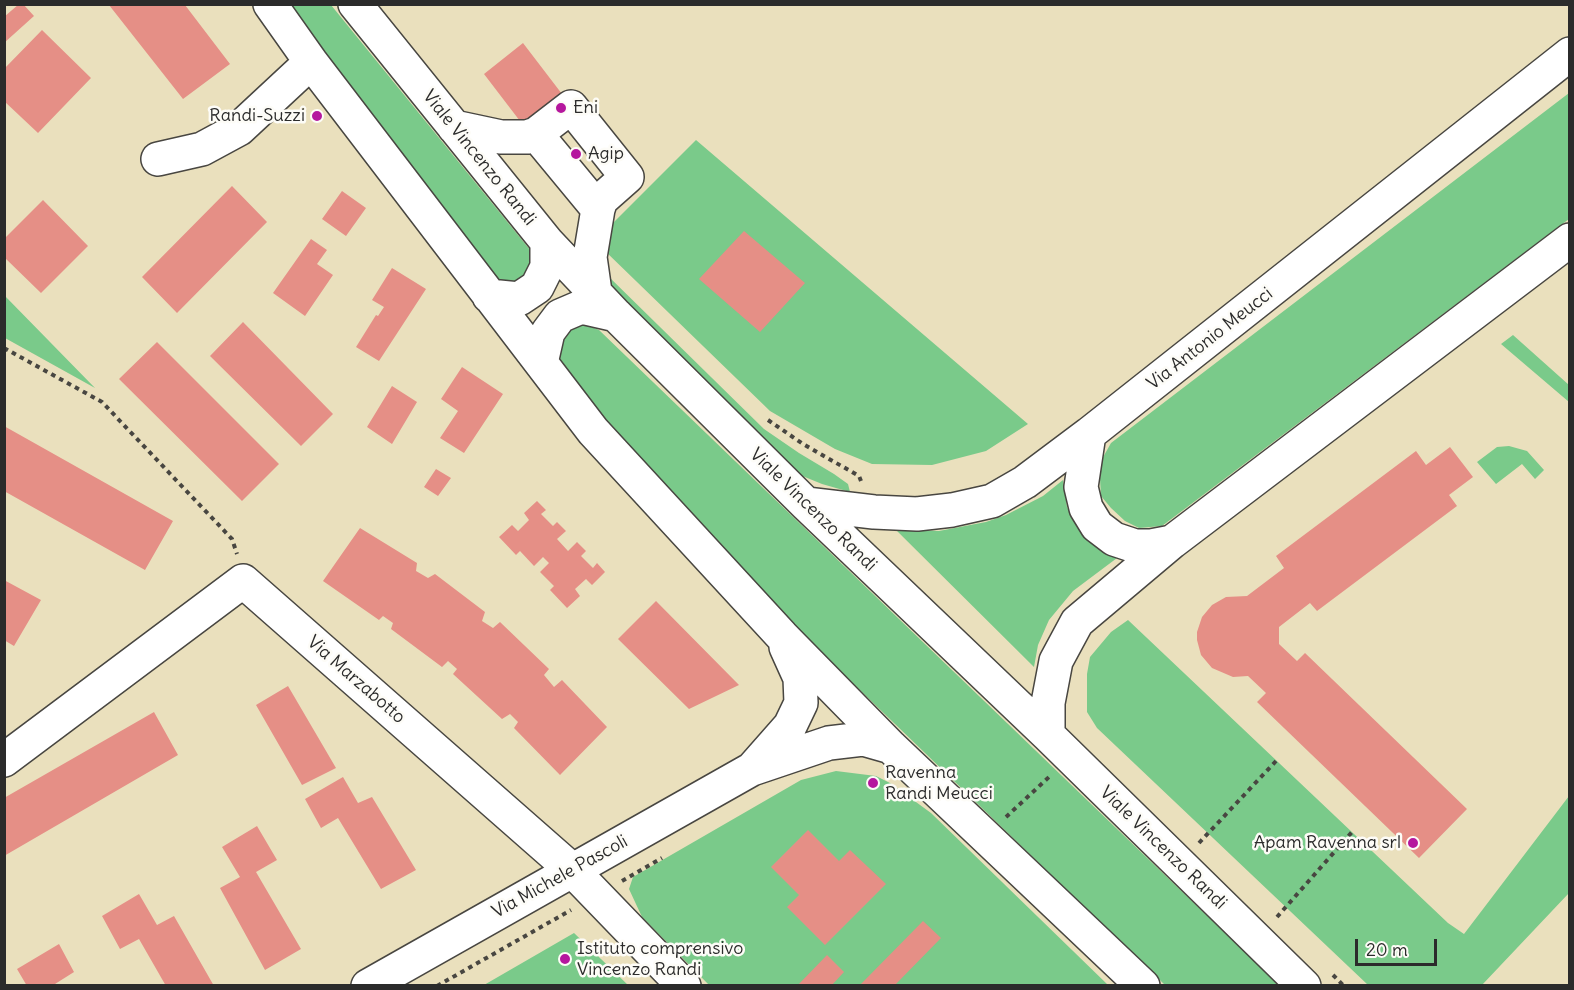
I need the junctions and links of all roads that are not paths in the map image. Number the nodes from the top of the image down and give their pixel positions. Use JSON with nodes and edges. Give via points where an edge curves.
{"nodes":[{"id":1,"x":270,"y":4,"type":"edge"},
{"id":2,"x":355,"y":4,"type":"edge"},
{"id":3,"x":1569,"y":54,"type":"edge"},
{"id":4,"x":311,"y":62,"type":"junction"},
{"id":5,"x":454,"y":127,"type":"junction"},
{"id":6,"x":545,"y":127,"type":"junction"},
{"id":7,"x":158,"y":159,"type":"dead end"},
{"id":8,"x":605,"y":199,"type":"junction"},
{"id":9,"x":1569,"y":240,"type":"edge"},
{"id":10,"x":547,"y":242,"type":"junction"},
{"id":11,"x":489,"y":296,"type":"junction"},
{"id":12,"x":605,"y":304,"type":"junction"},
{"id":13,"x":541,"y":363,"type":"junction"},
{"id":14,"x":1089,"y":434,"type":"junction"},
{"id":15,"x":806,"y":504,"type":"junction"},
{"id":16,"x":1172,"y":542,"type":"junction"},
{"id":17,"x":782,"y":636,"type":"junction"},
{"id":18,"x":1048,"y":735,"type":"junction"},
{"id":19,"x":891,"y":747,"type":"junction"},
{"id":20,"x":4,"y":760,"type":"edge"},
{"id":21,"x":752,"y":769,"type":"junction"},
{"id":22,"x":572,"y":870,"type":"junction"},
{"id":23,"x":368,"y":986,"type":"edge"},
{"id":24,"x":684,"y":986,"type":"edge"},
{"id":25,"x":1143,"y":986,"type":"edge"},
{"id":26,"x":1304,"y":986,"type":"edge"}],
"edges":[{"from":1,"to":4,"type":"street"},
{"from":2,"to":5,"type":"street","name":"Viale Vincenzo Randi"},
{"from":3,"to":14,"type":"street","name":"Via Antonio Meucci"},
{"from":4,"to":7,"type":"street","via":[[239,129],[202,149]]},
{"from":4,"to":11,"type":"street"},
{"from":5,"to":6,"type":"street","via":[[501,137],[527,137]]},
{"from":5,"to":10,"type":"street","name":"Viale Vincenzo Randi"},
{"from":6,"to":8,"type":"street"},
{"from":6,"to":8,"type":"street","via":[[571,107],[627,177]]},
{"from":8,"to":12,"type":"street","via":[[590,257]]},
{"from":9,"to":16,"type":"street"},
{"from":10,"to":11,"type":"street","via":[[547,267],[537,286],[519,299]]},
{"from":10,"to":12,"type":"street","name":"Viale Vincenzo Randi"},
{"from":11,"to":13,"type":"street"},
{"from":12,"to":13,"type":"street","via":[[581,307],[560,316],[548,332]]},
{"from":12,"to":15,"type":"street","name":"Viale Vincenzo Randi"},
{"from":13,"to":17,"type":"street","via":[[593,431]]},
{"from":14,"to":15,"type":"street","name":"Via Antonio Meucci","via":[[1025,482],[992,501],[917,513]]},
{"from":14,"to":16,"type":"street","via":[[1081,487],[1086,508],[1097,526],[1114,540],[1135,546]]},
{"from":15,"to":18,"type":"street","name":"Viale Vincenzo Randi"},
{"from":16,"to":18,"type":"street","via":[[1077,622],[1056,661],[1048,704]]},
{"from":17,"to":19,"type":"street"},
{"from":17,"to":21,"type":"street","name":"Via Michele Pascoli","via":[[800,678],[801,703],[790,726]]},
{"from":18,"to":26,"type":"street","name":"Viale Vincenzo Randi"},
{"from":19,"to":21,"type":"street","name":"Via Michele Pascoli","via":[[863,739],[829,743]]},
{"from":19,"to":25,"type":"street"},
{"from":20,"to":22,"type":"street","name":"Via Marzabotto","via":[[243,581]]},
{"from":21,"to":22,"type":"street","name":"Via Michele Pascoli"},
{"from":22,"to":23,"type":"street","name":"Via Michele Pascoli"},
{"from":22,"to":24,"type":"street","name":"Via Marzabotto"}]}
